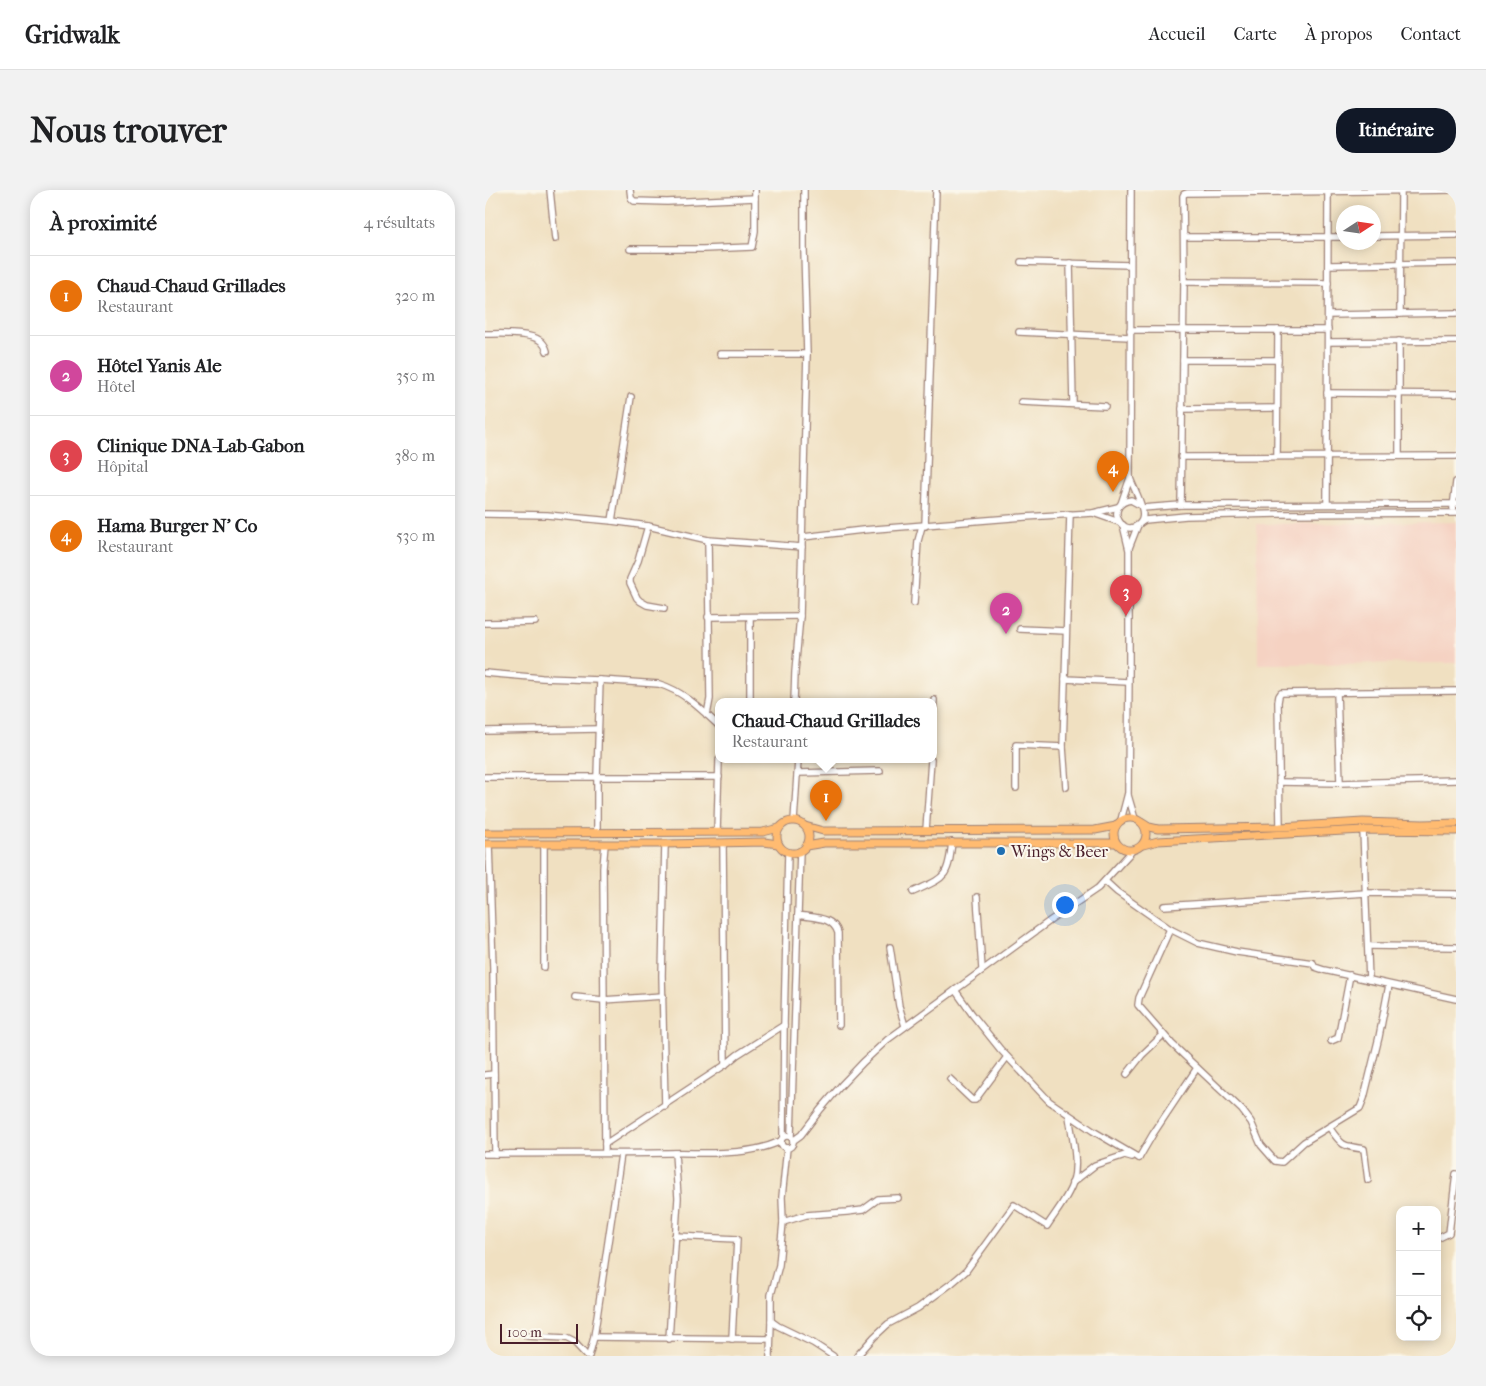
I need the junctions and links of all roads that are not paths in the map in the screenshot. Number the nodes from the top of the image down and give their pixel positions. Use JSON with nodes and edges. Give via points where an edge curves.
{"nodes":[{"id":1,"x":550,"y":190,"type":"edge"},
{"id":2,"x":630,"y":190,"type":"edge"},
{"id":3,"x":755,"y":190,"type":"edge"},
{"id":4,"x":804,"y":190,"type":"edge"},
{"id":5,"x":936,"y":190,"type":"edge"},
{"id":6,"x":1131,"y":190,"type":"edge"},
{"id":7,"x":1456,"y":190,"type":"edge"},
{"id":8,"x":1328,"y":191,"type":"edge"},
{"id":9,"x":1401,"y":191,"type":"edge"},
{"id":10,"x":755,"y":198,"type":"junction"},
{"id":11,"x":1400,"y":235,"type":"junction"},
{"id":12,"x":1456,"y":235,"type":"edge"},
{"id":13,"x":1381,"y":236,"type":"edge"},
{"id":14,"x":1184,"y":237,"type":"junction"},
{"id":15,"x":1328,"y":237,"type":"junction"},
{"id":16,"x":1336,"y":237,"type":"edge"},
{"id":17,"x":555,"y":239,"type":"dead end"},
{"id":18,"x":630,"y":249,"type":"dead end"},
{"id":19,"x":1021,"y":262,"type":"dead end"},
{"id":20,"x":1456,"y":263,"type":"edge"},
{"id":21,"x":1070,"y":264,"type":"junction"},
{"id":22,"x":1130,"y":264,"type":"junction"},
{"id":23,"x":1400,"y":264,"type":"junction"},
{"id":24,"x":1328,"y":265,"type":"junction"},
{"id":25,"x":1184,"y":282,"type":"junction"},
{"id":26,"x":1328,"y":283,"type":"junction"},
{"id":27,"x":1456,"y":313,"type":"edge"},
{"id":28,"x":1400,"y":314,"type":"junction"},
{"id":29,"x":1328,"y":315,"type":"junction"},
{"id":30,"x":1183,"y":330,"type":"junction"},
{"id":31,"x":1278,"y":330,"type":"junction"},
{"id":32,"x":1328,"y":330,"type":"junction"},
{"id":33,"x":1019,"y":332,"type":"dead end"},
{"id":34,"x":485,"y":334,"type":"edge"},
{"id":35,"x":1072,"y":334,"type":"junction"},
{"id":36,"x":1130,"y":334,"type":"junction"},
{"id":37,"x":1399,"y":341,"type":"junction"},
{"id":38,"x":1456,"y":341,"type":"edge"},
{"id":39,"x":1328,"y":342,"type":"junction"},
{"id":40,"x":547,"y":351,"type":"dead end"},
{"id":41,"x":720,"y":354,"type":"dead end"},
{"id":42,"x":807,"y":354,"type":"junction"},
{"id":43,"x":1183,"y":360,"type":"junction"},
{"id":44,"x":1278,"y":360,"type":"junction"},
{"id":45,"x":1327,"y":393,"type":"junction"},
{"id":46,"x":1399,"y":393,"type":"junction"},
{"id":47,"x":1456,"y":394,"type":"edge"},
{"id":48,"x":631,"y":397,"type":"dead end"},
{"id":49,"x":1021,"y":402,"type":"dead end"},
{"id":50,"x":1073,"y":404,"type":"junction"},
{"id":51,"x":1105,"y":406,"type":"dead end"},
{"id":52,"x":1277,"y":408,"type":"junction"},
{"id":53,"x":1182,"y":409,"type":"junction"},
{"id":54,"x":1277,"y":456,"type":"junction"},
{"id":55,"x":1327,"y":456,"type":"junction"},
{"id":56,"x":1399,"y":456,"type":"junction"},
{"id":57,"x":1456,"y":456,"type":"edge"},
{"id":58,"x":1181,"y":457,"type":"junction"},
{"id":59,"x":1130,"y":478,"type":"junction"},
{"id":60,"x":1456,"y":482,"type":"edge"},
{"id":61,"x":1327,"y":504,"type":"junction"},
{"id":62,"x":1455,"y":504,"type":"edge"},
{"id":63,"x":1120,"y":505,"type":"junction"},
{"id":64,"x":1181,"y":505,"type":"junction"},
{"id":65,"x":1141,"y":506,"type":"junction"},
{"id":66,"x":1093,"y":513,"type":"junction"},
{"id":67,"x":1454,"y":513,"type":"edge"},
{"id":68,"x":485,"y":514,"type":"edge"},
{"id":69,"x":1070,"y":514,"type":"junction"},
{"id":70,"x":612,"y":520,"type":"junction"},
{"id":71,"x":1121,"y":524,"type":"junction"},
{"id":72,"x":1139,"y":524,"type":"junction"},
{"id":73,"x":648,"y":526,"type":"junction"},
{"id":74,"x":923,"y":526,"type":"junction"},
{"id":75,"x":803,"y":536,"type":"junction"},
{"id":76,"x":708,"y":540,"type":"junction"},
{"id":77,"x":802,"y":547,"type":"junction"},
{"id":78,"x":1129,"y":550,"type":"junction"},
{"id":79,"x":914,"y":603,"type":"dead end"},
{"id":80,"x":663,"y":608,"type":"dead end"},
{"id":81,"x":801,"y":616,"type":"junction"},
{"id":82,"x":708,"y":617,"type":"junction"},
{"id":83,"x":751,"y":617,"type":"junction"},
{"id":84,"x":535,"y":622,"type":"dead end"},
{"id":85,"x":485,"y":623,"type":"edge"},
{"id":86,"x":1020,"y":628,"type":"dead end"},
{"id":87,"x":1066,"y":630,"type":"junction"},
{"id":88,"x":485,"y":673,"type":"edge"},
{"id":89,"x":1065,"y":679,"type":"junction"},
{"id":90,"x":600,"y":680,"type":"junction"},
{"id":91,"x":1128,"y":682,"type":"junction"},
{"id":92,"x":1456,"y":691,"type":"edge"},
{"id":93,"x":1337,"y":692,"type":"junction"},
{"id":94,"x":751,"y":698,"type":"edge"},
{"id":95,"x":793,"y":698,"type":"edge"},
{"id":96,"x":707,"y":715,"type":"junction"},
{"id":97,"x":715,"y":722,"type":"edge"},
{"id":98,"x":598,"y":729,"type":"junction"},
{"id":99,"x":485,"y":731,"type":"edge"},
{"id":100,"x":1063,"y":747,"type":"junction"},
{"id":101,"x":719,"y":763,"type":"edge"},
{"id":102,"x":798,"y":763,"type":"edge"},
{"id":103,"x":931,"y":763,"type":"edge"},
{"id":104,"x":880,"y":771,"type":"dead end"},
{"id":105,"x":797,"y":773,"type":"junction"},
{"id":106,"x":485,"y":776,"type":"edge"},
{"id":107,"x":597,"y":777,"type":"junction"},
{"id":108,"x":719,"y":777,"type":"junction"},
{"id":109,"x":1456,"y":780,"type":"edge"},
{"id":110,"x":1279,"y":782,"type":"junction"},
{"id":111,"x":1340,"y":783,"type":"junction"},
{"id":112,"x":1066,"y":787,"type":"dead end"},
{"id":113,"x":1016,"y":788,"type":"dead end"},
{"id":114,"x":1128,"y":793,"type":"junction"},
{"id":115,"x":794,"y":821,"type":"junction"},
{"id":116,"x":1138,"y":821,"type":"junction"},
{"id":117,"x":1119,"y":823,"type":"junction"},
{"id":118,"x":1456,"y":823,"type":"edge"},
{"id":119,"x":805,"y":826,"type":"junction"},
{"id":120,"x":1280,"y":827,"type":"junction"},
{"id":121,"x":779,"y":828,"type":"junction"},
{"id":122,"x":926,"y":830,"type":"junction"},
{"id":123,"x":1363,"y":830,"type":"junction"},
{"id":124,"x":1456,"y":831,"type":"edge"},
{"id":125,"x":717,"y":832,"type":"junction"},
{"id":126,"x":485,"y":833,"type":"edge"},
{"id":127,"x":597,"y":833,"type":"junction"},
{"id":128,"x":953,"y":842,"type":"junction"},
{"id":129,"x":723,"y":843,"type":"junction"},
{"id":130,"x":1116,"y":843,"type":"junction"},
{"id":131,"x":487,"y":844,"type":"edge"},
{"id":132,"x":545,"y":844,"type":"junction"},
{"id":133,"x":605,"y":844,"type":"junction"},
{"id":134,"x":665,"y":844,"type":"junction"},
{"id":135,"x":778,"y":844,"type":"junction"},
{"id":136,"x":1143,"y":844,"type":"junction"},
{"id":137,"x":803,"y":848,"type":"junction"},
{"id":138,"x":1133,"y":850,"type":"junction"},
{"id":139,"x":788,"y":852,"type":"junction"},
{"id":140,"x":1105,"y":881,"type":"junction"},
{"id":141,"x":913,"y":892,"type":"dead end"},
{"id":142,"x":1366,"y":893,"type":"junction"},
{"id":143,"x":1456,"y":894,"type":"edge"},
{"id":144,"x":977,"y":897,"type":"dead end"},
{"id":145,"x":1164,"y":906,"type":"dead end"},
{"id":146,"x":799,"y":916,"type":"junction"},
{"id":147,"x":1170,"y":929,"type":"junction"},
{"id":148,"x":1368,"y":946,"type":"junction"},
{"id":149,"x":890,"y":947,"type":"dead end"},
{"id":150,"x":1456,"y":947,"type":"edge"},
{"id":151,"x":545,"y":967,"type":"dead end"},
{"id":152,"x":982,"y":970,"type":"junction"},
{"id":153,"x":1350,"y":975,"type":"junction"},
{"id":154,"x":1369,"y":980,"type":"junction"},
{"id":155,"x":1389,"y":985,"type":"junction"},
{"id":156,"x":955,"y":990,"type":"junction"},
{"id":157,"x":663,"y":996,"type":"junction"},
{"id":158,"x":575,"y":997,"type":"dead end"},
{"id":159,"x":1456,"y":999,"type":"edge"},
{"id":160,"x":603,"y":1000,"type":"junction"},
{"id":161,"x":783,"y":1025,"type":"junction"},
{"id":162,"x":839,"y":1025,"type":"dead end"},
{"id":163,"x":905,"y":1026,"type":"junction"},
{"id":164,"x":1163,"y":1035,"type":"junction"},
{"id":165,"x":1331,"y":1041,"type":"dead end"},
{"id":166,"x":1007,"y":1057,"type":"junction"},
{"id":167,"x":725,"y":1065,"type":"junction"},
{"id":168,"x":1197,"y":1068,"type":"junction"},
{"id":169,"x":485,"y":1074,"type":"edge"},
{"id":170,"x":494,"y":1074,"type":"junction"},
{"id":171,"x":1127,"y":1074,"type":"dead end"},
{"id":172,"x":950,"y":1079,"type":"dead end"},
{"id":173,"x":665,"y":1106,"type":"junction"},
{"id":174,"x":1069,"y":1116,"type":"junction"},
{"id":175,"x":1329,"y":1127,"type":"junction"},
{"id":176,"x":793,"y":1138,"type":"junction"},
{"id":177,"x":782,"y":1139,"type":"junction"},
{"id":178,"x":605,"y":1144,"type":"junction"},
{"id":179,"x":787,"y":1148,"type":"junction"},
{"id":180,"x":605,"y":1153,"type":"junction"},
{"id":181,"x":675,"y":1153,"type":"junction"},
{"id":182,"x":485,"y":1154,"type":"edge"},
{"id":183,"x":495,"y":1154,"type":"junction"},
{"id":184,"x":621,"y":1154,"type":"junction"},
{"id":185,"x":1139,"y":1158,"type":"junction"},
{"id":186,"x":1456,"y":1174,"type":"edge"},
{"id":187,"x":1368,"y":1180,"type":"dead end"},
{"id":188,"x":1072,"y":1184,"type":"junction"},
{"id":189,"x":898,"y":1198,"type":"dead end"},
{"id":190,"x":783,"y":1222,"type":"junction"},
{"id":191,"x":675,"y":1236,"type":"junction"},
{"id":192,"x":1441,"y":1237,"type":"edge"},
{"id":193,"x":771,"y":1321,"type":"junction"},
{"id":194,"x":527,"y":1336,"type":"dead end"},
{"id":195,"x":594,"y":1337,"type":"junction"},
{"id":196,"x":669,"y":1339,"type":"junction"},
{"id":197,"x":732,"y":1339,"type":"junction"},
{"id":198,"x":770,"y":1339,"type":"junction"},
{"id":199,"x":588,"y":1356,"type":"edge"},
{"id":200,"x":770,"y":1356,"type":"edge"},
{"id":201,"x":833,"y":1356,"type":"edge"},
{"id":202,"x":857,"y":1356,"type":"edge"}],
"edges":[{"from":1,"to":17,"type":"street"},
{"from":2,"to":10,"type":"street","via":[[634,201]]},
{"from":3,"to":10,"type":"street"},
{"from":4,"to":42,"type":"street"},
{"from":5,"to":74,"type":"street"},
{"from":6,"to":22,"type":"street"},
{"from":7,"to":9,"type":"street"},
{"from":8,"to":9,"type":"street"},
{"from":8,"to":14,"type":"street","via":[[1185,193]]},
{"from":8,"to":15,"type":"street"},
{"from":9,"to":11,"type":"street"},
{"from":10,"to":18,"type":"street","via":[[752,247]]},
{"from":11,"to":12,"type":"street"},
{"from":11,"to":13,"type":"street"},
{"from":11,"to":23,"type":"street"},
{"from":14,"to":15,"type":"street"},
{"from":14,"to":25,"type":"street"},
{"from":15,"to":16,"type":"street"},
{"from":15,"to":24,"type":"street"},
{"from":19,"to":21,"type":"street"},
{"from":20,"to":23,"type":"street"},
{"from":21,"to":22,"type":"street"},
{"from":21,"to":35,"type":"street"},
{"from":22,"to":36,"type":"street"},
{"from":23,"to":24,"type":"street"},
{"from":23,"to":28,"type":"street"},
{"from":24,"to":26,"type":"street"},
{"from":25,"to":26,"type":"street"},
{"from":25,"to":30,"type":"street"},
{"from":26,"to":29,"type":"street"},
{"from":27,"to":28,"type":"street"},
{"from":28,"to":29,"type":"street"},
{"from":29,"to":32,"type":"street"},
{"from":30,"to":31,"type":"street"},
{"from":30,"to":36,"type":"street"},
{"from":30,"to":43,"type":"street"},
{"from":31,"to":32,"type":"street"},
{"from":31,"to":44,"type":"street"},
{"from":32,"to":39,"type":"street"},
{"from":33,"to":35,"type":"street"},
{"from":34,"to":40,"type":"street","via":[[529,336],[543,343]]},
{"from":35,"to":36,"type":"street"},
{"from":35,"to":50,"type":"street"},
{"from":36,"to":59,"type":"street"},
{"from":37,"to":38,"type":"street"},
{"from":37,"to":39,"type":"street"},
{"from":37,"to":46,"type":"street"},
{"from":39,"to":45,"type":"street"},
{"from":41,"to":42,"type":"street"},
{"from":42,"to":75,"type":"street"},
{"from":43,"to":44,"type":"street"},
{"from":43,"to":53,"type":"street"},
{"from":44,"to":52,"type":"street"},
{"from":45,"to":46,"type":"street"},
{"from":45,"to":55,"type":"street"},
{"from":46,"to":47,"type":"street"},
{"from":46,"to":56,"type":"street"},
{"from":48,"to":70,"type":"street"},
{"from":49,"to":50,"type":"street"},
{"from":50,"to":51,"type":"street"},
{"from":52,"to":53,"type":"street"},
{"from":52,"to":54,"type":"street"},
{"from":53,"to":58,"type":"street"},
{"from":54,"to":55,"type":"street"},
{"from":54,"to":58,"type":"street"},
{"from":55,"to":56,"type":"street"},
{"from":55,"to":61,"type":"street"},
{"from":56,"to":57,"type":"street"},
{"from":58,"to":64,"type":"street"},
{"from":59,"to":63,"type":"street"},
{"from":59,"to":65,"type":"street"},
{"from":60,"to":62,"type":"street"},
{"from":61,"to":62,"type":"street"},
{"from":61,"to":64,"type":"street"},
{"from":62,"to":67,"type":"street"},
{"from":63,"to":65,"type":"street","via":[[1131,500]]},
{"from":63,"to":66,"type":"street"},
{"from":63,"to":71,"type":"street","via":[[1117,515]]},
{"from":64,"to":65,"type":"street"},
{"from":65,"to":72,"type":"street","via":[[1144,516]]},
{"from":66,"to":69,"type":"street"},
{"from":66,"to":71,"type":"street"},
{"from":67,"to":72,"type":"street","via":[[1186,516],[1145,520]]},
{"from":68,"to":70,"type":"street"},
{"from":69,"to":74,"type":"street"},
{"from":69,"to":87,"type":"street"},
{"from":70,"to":73,"type":"street"},
{"from":71,"to":72,"type":"street","via":[[1130,527]]},
{"from":71,"to":78,"type":"street"},
{"from":72,"to":78,"type":"street"},
{"from":73,"to":76,"type":"street"},
{"from":73,"to":80,"type":"street","via":[[629,583],[639,601]]},
{"from":74,"to":75,"type":"street"},
{"from":74,"to":79,"type":"street"},
{"from":75,"to":77,"type":"street"},
{"from":76,"to":77,"type":"street"},
{"from":76,"to":82,"type":"street"},
{"from":77,"to":81,"type":"street"},
{"from":78,"to":91,"type":"street"},
{"from":81,"to":83,"type":"street"},
{"from":81,"to":95,"type":"street"},
{"from":82,"to":83,"type":"street"},
{"from":82,"to":96,"type":"street"},
{"from":83,"to":94,"type":"street"},
{"from":84,"to":85,"type":"street"},
{"from":86,"to":87,"type":"street"},
{"from":87,"to":89,"type":"street"},
{"from":88,"to":90,"type":"street"},
{"from":89,"to":91,"type":"street"},
{"from":89,"to":100,"type":"street"},
{"from":90,"to":96,"type":"street","via":[[666,686],[685,696]]},
{"from":90,"to":98,"type":"street"},
{"from":91,"to":114,"type":"street"},
{"from":92,"to":93,"type":"street"},
{"from":93,"to":110,"type":"street","via":[[1287,692],[1279,696]]},
{"from":93,"to":111,"type":"street"},
{"from":96,"to":97,"type":"street"},
{"from":98,"to":99,"type":"street"},
{"from":98,"to":107,"type":"street"},
{"from":100,"to":112,"type":"street"},
{"from":100,"to":113,"type":"street","via":[[1016,745]]},
{"from":101,"to":108,"type":"street"},
{"from":102,"to":105,"type":"street"},
{"from":103,"to":122,"type":"street"},
{"from":104,"to":105,"type":"street"},
{"from":105,"to":115,"type":"street"},
{"from":106,"to":107,"type":"street"},
{"from":107,"to":108,"type":"street"},
{"from":107,"to":127,"type":"street"},
{"from":108,"to":125,"type":"street"},
{"from":109,"to":111,"type":"street"},
{"from":110,"to":111,"type":"street"},
{"from":110,"to":120,"type":"street"},
{"from":114,"to":116,"type":"street"},
{"from":114,"to":117,"type":"street"},
{"from":115,"to":119,"type":"main road"},
{"from":115,"to":121,"type":"main road"},
{"from":116,"to":117,"type":"main road","via":[[1128,818]]},
{"from":116,"to":120,"type":"main road","via":[[1158,829]]},
{"from":116,"to":136,"type":"main road","via":[[1145,829]]},
{"from":117,"to":122,"type":"main road","via":[[1095,830]]},
{"from":117,"to":130,"type":"main road","via":[[1114,834]]},
{"from":118,"to":120,"type":"main road","via":[[1363,822]]},
{"from":119,"to":122,"type":"main road","via":[[823,831]]},
{"from":119,"to":137,"type":"main road","via":[[809,836]]},
{"from":121,"to":125,"type":"main road","via":[[763,832]]},
{"from":121,"to":135,"type":"main road"},
{"from":123,"to":124,"type":"main road"},
{"from":123,"to":136,"type":"main road"},
{"from":123,"to":142,"type":"street"},
{"from":125,"to":127,"type":"main road"},
{"from":126,"to":127,"type":"main road"},
{"from":128,"to":130,"type":"main road"},
{"from":128,"to":137,"type":"main road","via":[[824,843]]},
{"from":128,"to":141,"type":"street","via":[[946,873]]},
{"from":129,"to":134,"type":"main road"},
{"from":129,"to":135,"type":"main road"},
{"from":129,"to":167,"type":"street"},
{"from":130,"to":138,"type":"main road","via":[[1123,849]]},
{"from":131,"to":132,"type":"main road"},
{"from":131,"to":170,"type":"street"},
{"from":132,"to":133,"type":"main road"},
{"from":132,"to":151,"type":"street"},
{"from":133,"to":134,"type":"main road"},
{"from":133,"to":160,"type":"street"},
{"from":134,"to":157,"type":"street"},
{"from":135,"to":139,"type":"main road"},
{"from":136,"to":138,"type":"main road"},
{"from":137,"to":139,"type":"main road","via":[[795,853]]},
{"from":137,"to":146,"type":"street"},
{"from":138,"to":140,"type":"street"},
{"from":139,"to":161,"type":"street"},
{"from":140,"to":147,"type":"street"},
{"from":140,"to":152,"type":"street"},
{"from":142,"to":143,"type":"street"},
{"from":142,"to":145,"type":"street"},
{"from":142,"to":148,"type":"street"},
{"from":144,"to":152,"type":"street"},
{"from":146,"to":162,"type":"street","via":[[826,919],[837,928]]},
{"from":146,"to":176,"type":"street"},
{"from":147,"to":153,"type":"street","via":[[1198,942],[1237,952],[1313,963],[1315,968]]},
{"from":147,"to":164,"type":"street","via":[[1137,1002]]},
{"from":148,"to":150,"type":"street"},
{"from":148,"to":154,"type":"street"},
{"from":149,"to":163,"type":"street"},
{"from":152,"to":156,"type":"street"},
{"from":153,"to":154,"type":"street"},
{"from":153,"to":165,"type":"street","via":[[1338,1038]]},
{"from":154,"to":155,"type":"street"},
{"from":155,"to":159,"type":"street"},
{"from":155,"to":175,"type":"street","via":[[1360,1108]]},
{"from":156,"to":163,"type":"street"},
{"from":156,"to":166,"type":"street"},
{"from":157,"to":160,"type":"street"},
{"from":157,"to":173,"type":"street"},
{"from":158,"to":160,"type":"street"},
{"from":160,"to":178,"type":"street"},
{"from":161,"to":167,"type":"street"},
{"from":161,"to":177,"type":"street"},
{"from":163,"to":176,"type":"street","via":[[865,1059],[837,1088],[801,1135]]},
{"from":164,"to":168,"type":"street"},
{"from":164,"to":171,"type":"street"},
{"from":166,"to":172,"type":"street","via":[[975,1100]]},
{"from":166,"to":174,"type":"street","via":[[1049,1101]]},
{"from":167,"to":173,"type":"street"},
{"from":168,"to":175,"type":"street","via":[[1242,1110],[1261,1145],[1275,1161],[1282,1162],[1304,1142]]},
{"from":168,"to":185,"type":"street"},
{"from":169,"to":170,"type":"street"},
{"from":170,"to":183,"type":"street"},
{"from":173,"to":178,"type":"street"},
{"from":174,"to":185,"type":"street"},
{"from":174,"to":188,"type":"street","via":[[1075,1166]]},
{"from":175,"to":187,"type":"street","via":[[1346,1146],[1364,1149]]},
{"from":176,"to":177,"type":"street","via":[[787,1135]]},
{"from":176,"to":179,"type":"street","via":[[791,1147]]},
{"from":177,"to":179,"type":"street","via":[[783,1146]]},
{"from":177,"to":181,"type":"street","via":[[768,1147],[742,1151]]},
{"from":178,"to":180,"type":"street"},
{"from":179,"to":190,"type":"street"},
{"from":180,"to":183,"type":"street"},
{"from":180,"to":184,"type":"street"},
{"from":181,"to":184,"type":"street"},
{"from":181,"to":191,"type":"street","via":[[678,1198]]},
{"from":182,"to":183,"type":"street"},
{"from":184,"to":195,"type":"street"},
{"from":185,"to":188,"type":"street","via":[[1125,1155],[1095,1165]]},
{"from":186,"to":192,"type":"street","via":[[1449,1233]]},
{"from":188,"to":202,"type":"street","via":[[1047,1226],[1014,1206],[965,1271],[918,1308],[888,1324]]},
{"from":189,"to":190,"type":"street","via":[[878,1199],[863,1210],[807,1215]]},
{"from":190,"to":193,"type":"street","via":[[779,1264],[771,1295]]},
{"from":191,"to":196,"type":"street"},
{"from":191,"to":197,"type":"street","via":[[737,1239]]},
{"from":193,"to":198,"type":"street"},
{"from":193,"to":201,"type":"street"},
{"from":194,"to":199,"type":"street","via":[[566,1338]]},
{"from":195,"to":196,"type":"street"},
{"from":195,"to":199,"type":"street"},
{"from":196,"to":197,"type":"street"},
{"from":197,"to":198,"type":"street"},
{"from":198,"to":200,"type":"street"}]}
